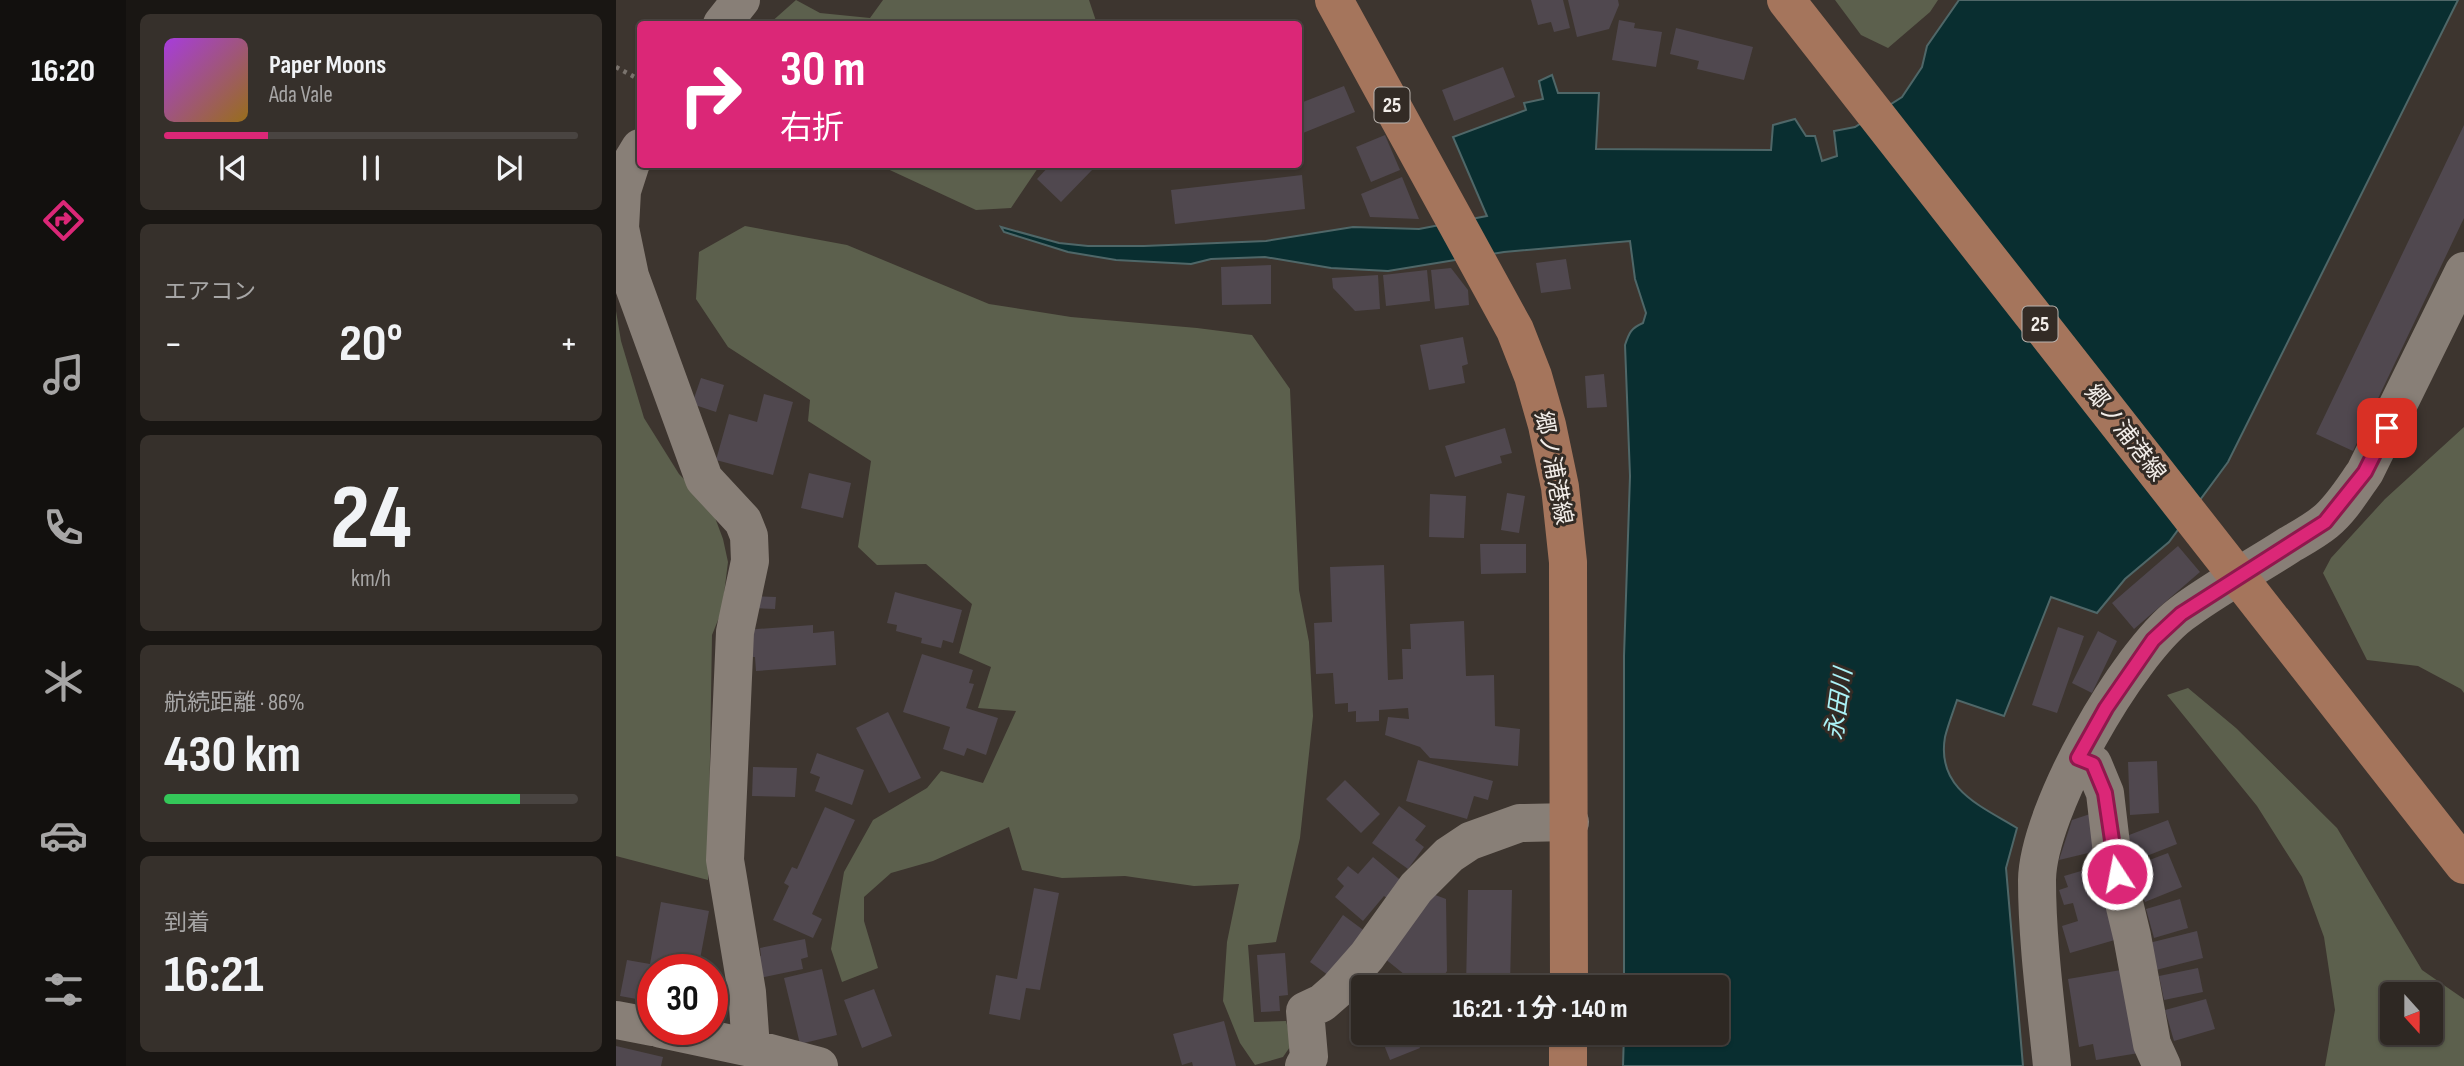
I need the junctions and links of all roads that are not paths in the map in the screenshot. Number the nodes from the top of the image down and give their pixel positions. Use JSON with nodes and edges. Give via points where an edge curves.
{"nodes":[{"id":1,"x":741,"y":0,"type":"edge"},
{"id":2,"x":1334,"y":0,"type":"edge"},
{"id":3,"x":1794,"y":10,"type":"edge"},
{"id":4,"x":724,"y":21,"type":"edge"},
{"id":5,"x":637,"y":153,"type":"edge"},
{"id":6,"x":2464,"y":271,"type":"edge"},
{"id":7,"x":2078,"y":758,"type":"junction"},
{"id":8,"x":1570,"y":822,"type":"junction"},
{"id":9,"x":2464,"y":865,"type":"edge"},
{"id":10,"x":1569,"y":975,"type":"edge"},
{"id":11,"x":616,"y":1020,"type":"edge"},
{"id":12,"x":637,"y":1024,"type":"edge"},
{"id":13,"x":728,"y":1043,"type":"edge"},
{"id":14,"x":1568,"y":1045,"type":"edge"},
{"id":15,"x":751,"y":1048,"type":"junction"},
{"id":16,"x":811,"y":1065,"type":"edge"},
{"id":17,"x":1304,"y":1066,"type":"edge"},
{"id":18,"x":1568,"y":1066,"type":"edge"},
{"id":19,"x":2052,"y":1066,"type":"edge"},
{"id":20,"x":2162,"y":1066,"type":"edge"}],
"edges":[{"from":1,"to":4,"type":"street"},
{"from":2,"to":8,"type":"main road","name":"郷ノ浦港線","number":"25","via":[[1515,330],[1548,425],[1568,562]]},
{"from":3,"to":9,"type":"main road","name":"郷ノ浦港線","number":"25"},
{"from":5,"to":15,"type":"street","via":[[622,191],[620,229],[630,276],[704,479],[743,521],[749,536],[750,561],[735,632],[725,860],[745,979]]},
{"from":6,"to":7,"type":"street","via":[[2365,472],[2347,496],[2325,522],[2181,614],[2153,640]]},
{"from":7,"to":19,"type":"street","via":[[2054,810],[2037,879]]},
{"from":7,"to":20,"type":"street","via":[[2093,764],[2105,793],[2112,853],[2152,1044]]},
{"from":8,"to":10,"type":"main road","name":"郷ノ浦港線","number":"25"},
{"from":8,"to":17,"type":"street","via":[[1520,823],[1470,841],[1448,855],[1416,888],[1338,989],[1305,1012],[1308,1057]]},
{"from":11,"to":12,"type":"street"},
{"from":13,"to":15,"type":"street"},
{"from":14,"to":18,"type":"main road"},
{"from":15,"to":16,"type":"street"}]}
